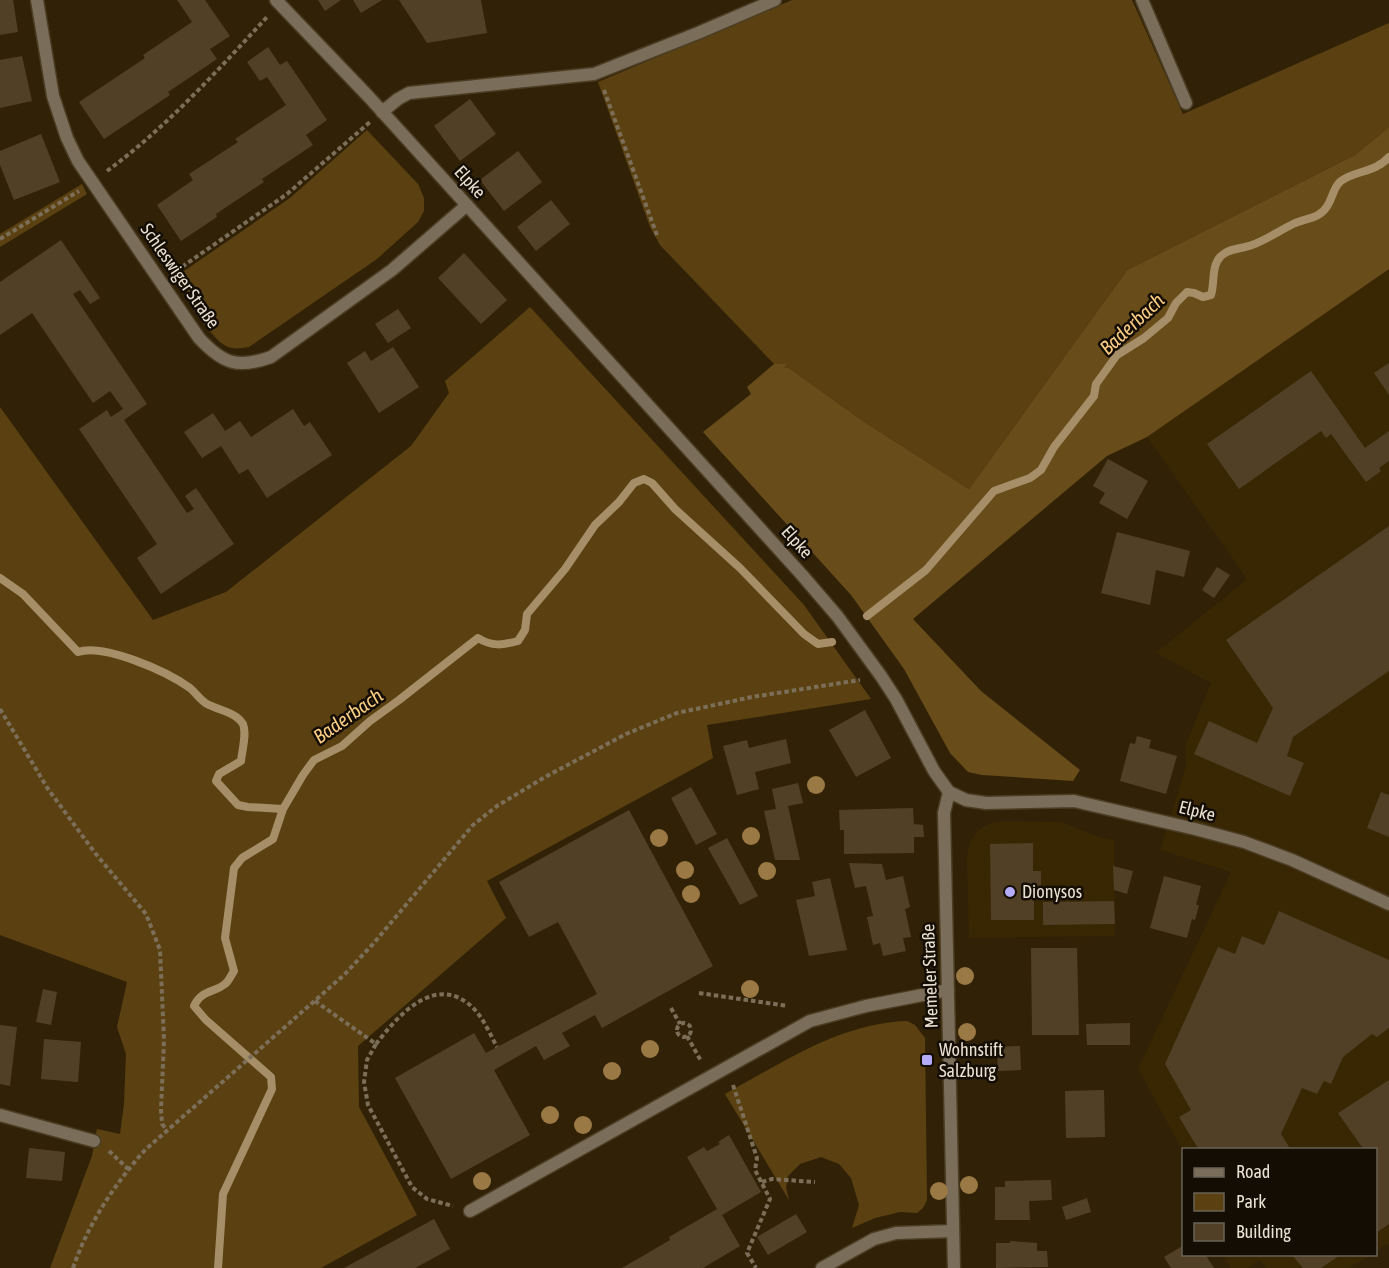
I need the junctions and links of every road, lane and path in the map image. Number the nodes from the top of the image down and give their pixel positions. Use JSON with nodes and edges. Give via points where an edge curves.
{"nodes":[{"id":1,"x":36,"y":0,"type":"edge"},
{"id":2,"x":775,"y":0,"type":"edge"},
{"id":3,"x":1142,"y":0,"type":"edge"},
{"id":4,"x":278,"y":2,"type":"edge"},
{"id":5,"x":597,"y":73,"type":"junction"},
{"id":6,"x":1186,"y":103,"type":"dead end"},
{"id":7,"x":382,"y":112,"type":"junction"},
{"id":8,"x":92,"y":182,"type":"junction"},
{"id":9,"x":467,"y":205,"type":"junction"},
{"id":10,"x":658,"y":238,"type":"dead end"},
{"id":11,"x":0,"y":239,"type":"edge"},
{"id":12,"x":161,"y":282,"type":"junction"},
{"id":13,"x":881,"y":676,"type":"junction"},
{"id":14,"x":0,"y":710,"type":"edge"},
{"id":15,"x":949,"y":792,"type":"junction"},
{"id":16,"x":1389,"y":904,"type":"edge"},
{"id":17,"x":948,"y":990,"type":"junction"},
{"id":18,"x":699,"y":993,"type":"dead end"},
{"id":19,"x":315,"y":1000,"type":"junction"},
{"id":20,"x":788,"y":1006,"type":"dead end"},
{"id":21,"x":671,"y":1008,"type":"dead end"},
{"id":22,"x":680,"y":1024,"type":"junction"},
{"id":23,"x":687,"y":1036,"type":"junction"},
{"id":24,"x":376,"y":1044,"type":"junction"},
{"id":25,"x":497,"y":1047,"type":"dead end"},
{"id":26,"x":727,"y":1067,"type":"junction"},
{"id":27,"x":710,"y":1076,"type":"junction"},
{"id":28,"x":0,"y":1115,"type":"edge"},
{"id":29,"x":167,"y":1130,"type":"junction"},
{"id":30,"x":94,"y":1141,"type":"joint"},
{"id":31,"x":128,"y":1169,"type":"junction"},
{"id":32,"x":762,"y":1182,"type":"junction"},
{"id":33,"x":815,"y":1182,"type":"dead end"},
{"id":34,"x":470,"y":1211,"type":"joint"},
{"id":35,"x":953,"y":1231,"type":"junction"},
{"id":36,"x":73,"y":1268,"type":"edge"},
{"id":37,"x":756,"y":1268,"type":"edge"},
{"id":38,"x":822,"y":1268,"type":"edge"},
{"id":39,"x":954,"y":1268,"type":"edge"}],
"edges":[{"from":1,"to":8,"type":"street","name":"Schleswiger Straße","via":[[59,116],[78,161]]},
{"from":2,"to":5,"type":"street"},
{"from":3,"to":6,"type":"street"},
{"from":4,"to":7,"type":"street","name":"Elpke"},
{"from":4,"to":8,"type":"path","via":[[198,92],[123,160]]},
{"from":5,"to":7,"type":"street","via":[[409,93]]},
{"from":5,"to":10,"type":"path"},
{"from":7,"to":9,"type":"street","name":"Elpke"},
{"from":7,"to":12,"type":"path","via":[[287,194]]},
{"from":8,"to":11,"type":"path"},
{"from":8,"to":12,"type":"street","name":"Schleswiger Straße"},
{"from":9,"to":12,"type":"street","name":"Schleswiger Straße","via":[[392,270],[271,357],[252,363],[237,364],[212,352]]},
{"from":9,"to":13,"type":"street","name":"Elpke","via":[[802,575]]},
{"from":13,"to":15,"type":"street","name":"Elpke"},
{"from":13,"to":19,"type":"path","via":[[677,713],[626,734],[545,777],[473,825],[374,944]]},
{"from":14,"to":29,"type":"path","via":[[55,798],[146,914],[160,950],[164,1040],[161,1110],[162,1124]]},
{"from":15,"to":16,"type":"street","name":"Elpke","via":[[986,803],[1074,801],[1195,829],[1284,857]]},
{"from":15,"to":17,"type":"street","name":"Memeler Straße","via":[[944,813]]},
{"from":17,"to":26,"type":"street","via":[[810,1021]]},
{"from":17,"to":35,"type":"street","name":"Memeler Straße"},
{"from":18,"to":20,"type":"path"},
{"from":19,"to":24,"type":"path"},
{"from":19,"to":29,"type":"path"},
{"from":21,"to":22,"type":"path"},
{"from":22,"to":23,"type":"path","via":[[678,1032]]},
{"from":22,"to":23,"type":"path","via":[[690,1026]]},
{"from":23,"to":27,"type":"path"},
{"from":24,"to":25,"type":"path","via":[[418,1002],[447,993],[466,1002],[481,1018]]},
{"from":24,"to":34,"type":"path","via":[[367,1060],[364,1082],[368,1105],[412,1187],[427,1199]]},
{"from":26,"to":27,"type":"street"},
{"from":26,"to":32,"type":"path","via":[[757,1158],[755,1170]]},
{"from":27,"to":34,"type":"street"},
{"from":28,"to":30,"type":"street"},
{"from":29,"to":31,"type":"path"},
{"from":30,"to":31,"type":"path"},
{"from":31,"to":36,"type":"path","via":[[90,1226]]},
{"from":32,"to":33,"type":"path"},
{"from":32,"to":37,"type":"path","via":[[770,1199],[747,1253]]},
{"from":35,"to":38,"type":"street","via":[[896,1233],[874,1239]]},
{"from":35,"to":39,"type":"street","name":"Memeler Straße"}]}
